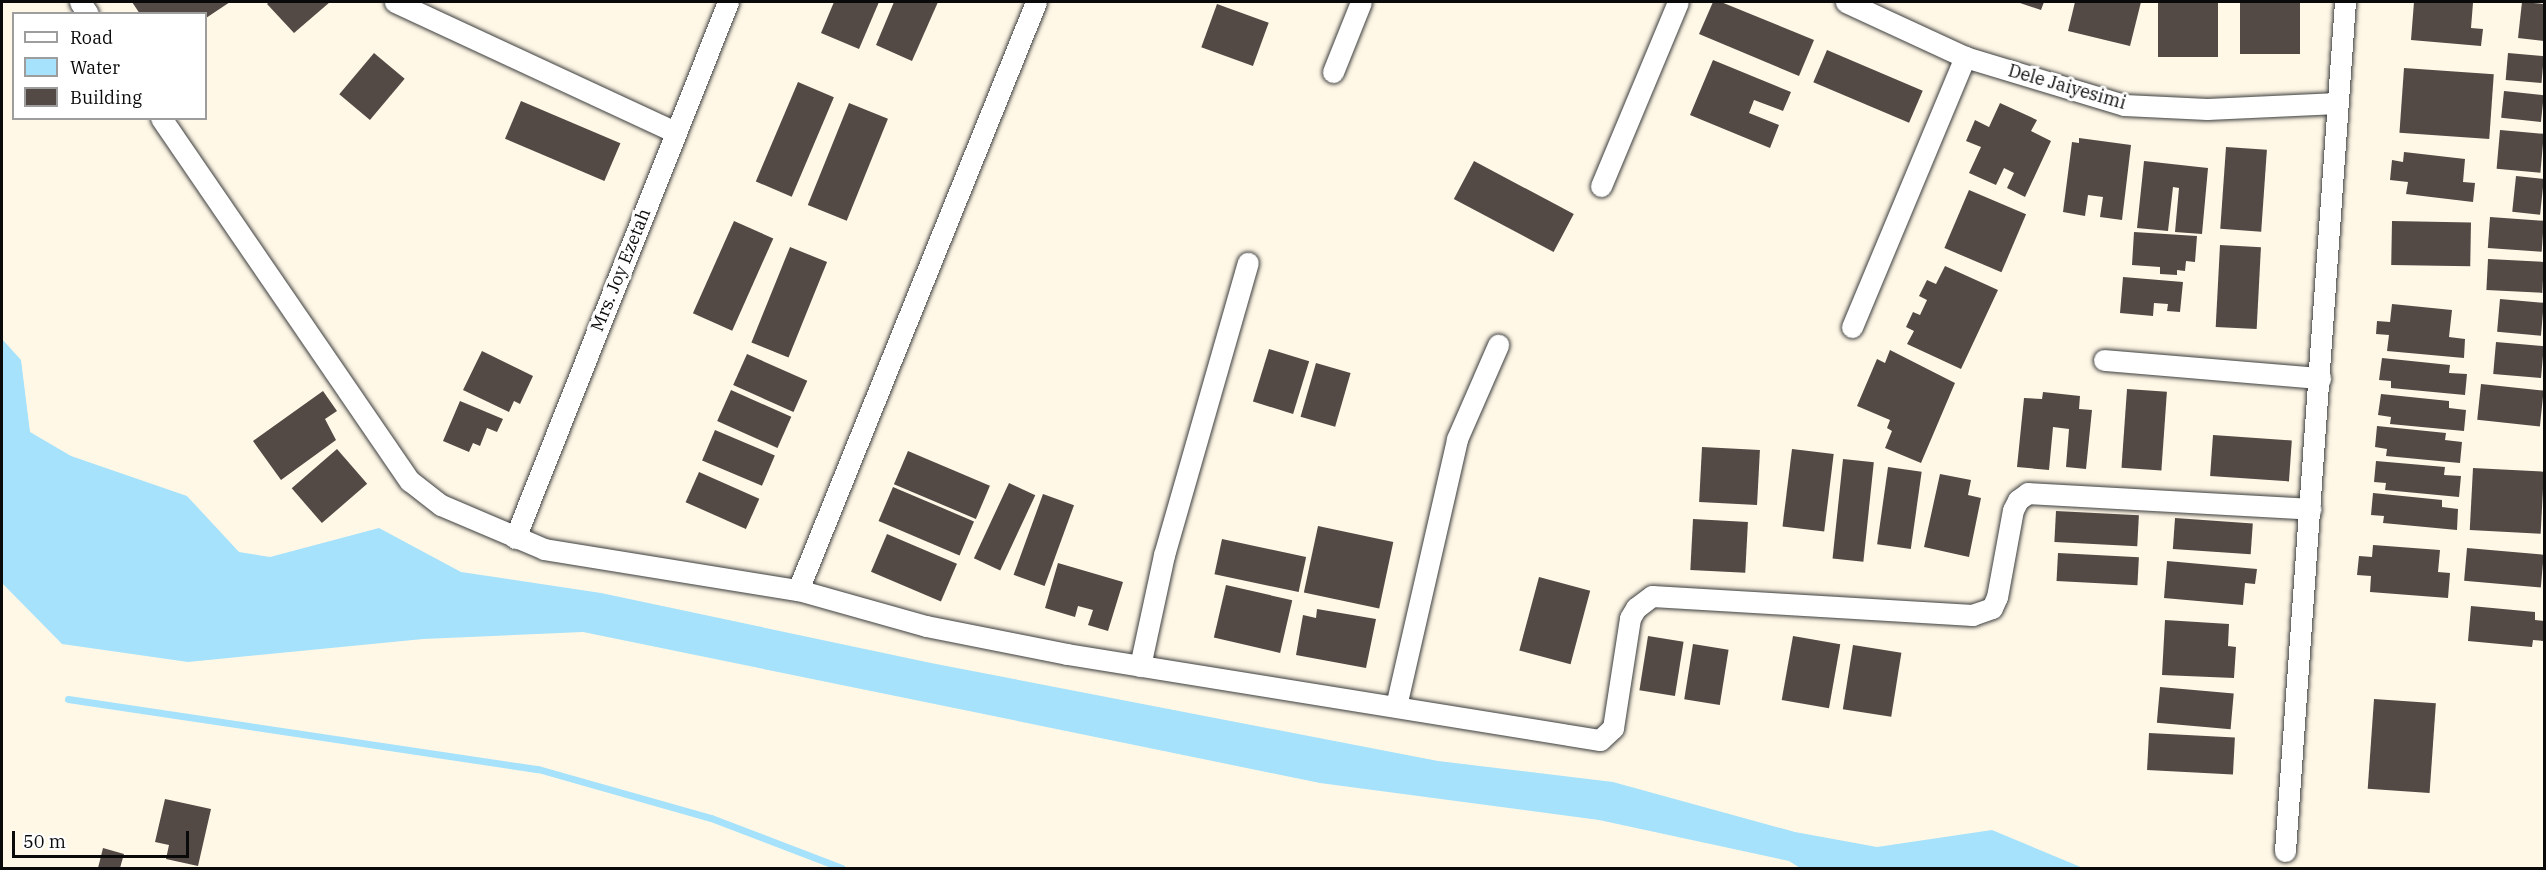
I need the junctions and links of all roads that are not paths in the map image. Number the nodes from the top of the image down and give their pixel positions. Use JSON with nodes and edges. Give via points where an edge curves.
{"nodes":[{"id":1,"x":395,"y":2,"type":"edge"},
{"id":2,"x":728,"y":2,"type":"edge"},
{"id":3,"x":1036,"y":2,"type":"edge"},
{"id":4,"x":1361,"y":2,"type":"edge"},
{"id":5,"x":1678,"y":2,"type":"edge"},
{"id":6,"x":1846,"y":2,"type":"edge"},
{"id":7,"x":2345,"y":2,"type":"edge"},
{"id":8,"x":1965,"y":57,"type":"junction"},
{"id":9,"x":1333,"y":72,"type":"dead end"},
{"id":10,"x":2338,"y":103,"type":"junction"},
{"id":11,"x":162,"y":120,"type":"edge"},
{"id":12,"x":675,"y":132,"type":"junction"},
{"id":13,"x":1601,"y":186,"type":"dead end"},
{"id":14,"x":1248,"y":263,"type":"dead end"},
{"id":15,"x":1852,"y":327,"type":"dead end"},
{"id":16,"x":1498,"y":345,"type":"dead end"},
{"id":17,"x":2104,"y":360,"type":"dead end"},
{"id":18,"x":2320,"y":378,"type":"junction"},
{"id":19,"x":2311,"y":509,"type":"junction"},
{"id":20,"x":515,"y":538,"type":"junction"},
{"id":21,"x":798,"y":590,"type":"junction"},
{"id":22,"x":1140,"y":666,"type":"junction"},
{"id":23,"x":1396,"y":706,"type":"junction"},
{"id":24,"x":2285,"y":851,"type":"dead end"}],
"edges":[{"from":1,"to":12,"type":"street"},
{"from":2,"to":12,"type":"street","name":"Mrs. Joy Ezetah"},
{"from":3,"to":21,"type":"street"},
{"from":4,"to":9,"type":"street"},
{"from":5,"to":13,"type":"street"},
{"from":6,"to":8,"type":"street","name":"Dele Jaiyesimi"},
{"from":7,"to":10,"type":"street"},
{"from":8,"to":10,"type":"street","name":"Dele Jaiyesimi","via":[[2124,105],[2207,109]]},
{"from":8,"to":15,"type":"street"},
{"from":10,"to":18,"type":"street"},
{"from":11,"to":20,"type":"street","via":[[410,481],[441,506]]},
{"from":12,"to":20,"type":"street","name":"Mrs. Joy Ezetah"},
{"from":14,"to":22,"type":"street","via":[[1164,555]]},
{"from":16,"to":23,"type":"street","via":[[1457,439]]},
{"from":17,"to":18,"type":"street"},
{"from":18,"to":19,"type":"street"},
{"from":19,"to":23,"type":"street","via":[[2028,493],[2013,510],[1992,608],[1972,615],[1652,597],[1636,608],[1630,618],[1613,728],[1600,740]]},
{"from":19,"to":24,"type":"street"},
{"from":20,"to":21,"type":"street","via":[[544,549]]},
{"from":21,"to":22,"type":"street","via":[[927,626]]},
{"from":22,"to":23,"type":"street"}]}
